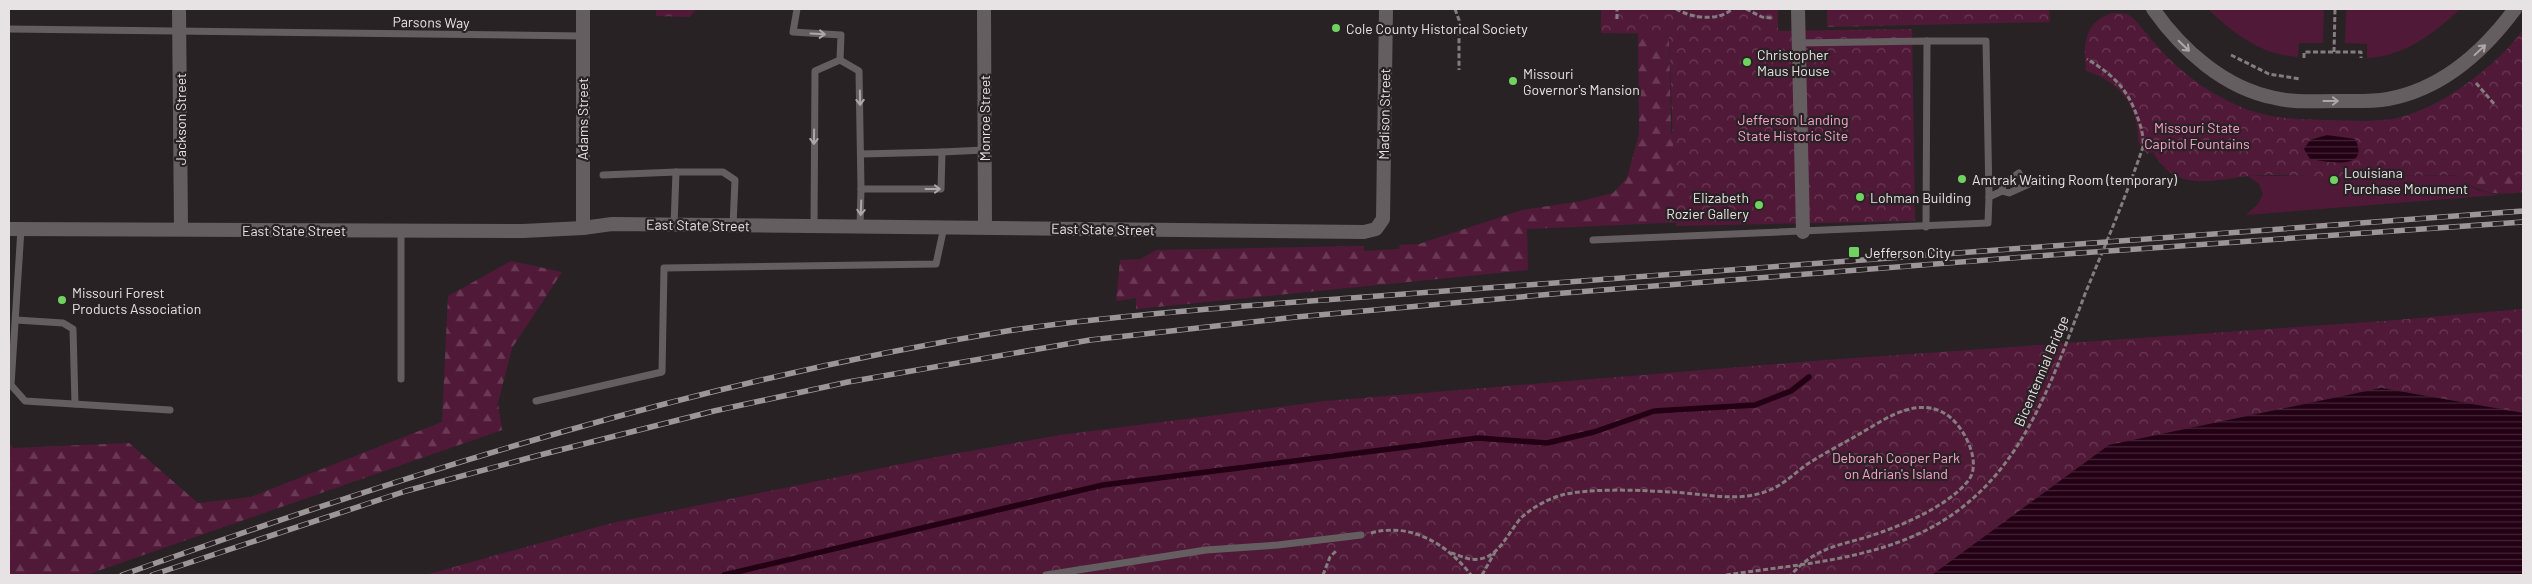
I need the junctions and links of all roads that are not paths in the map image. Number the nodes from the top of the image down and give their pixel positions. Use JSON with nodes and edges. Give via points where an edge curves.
{"nodes":[{"id":1,"x":179,"y":9,"type":"edge"},
{"id":2,"x":583,"y":9,"type":"edge"},
{"id":3,"x":797,"y":9,"type":"edge"},
{"id":4,"x":984,"y":9,"type":"edge"},
{"id":5,"x":1386,"y":9,"type":"edge"},
{"id":6,"x":1798,"y":9,"type":"edge"},
{"id":7,"x":2153,"y":9,"type":"edge"},
{"id":8,"x":2515,"y":9,"type":"edge"},
{"id":9,"x":9,"y":29,"type":"edge"},
{"id":10,"x":179,"y":31,"type":"junction"},
{"id":11,"x":583,"y":36,"type":"junction"},
{"id":12,"x":1926,"y":42,"type":"junction"},
{"id":13,"x":1798,"y":43,"type":"junction"},
{"id":14,"x":840,"y":60,"type":"junction"},
{"id":15,"x":984,"y":150,"type":"junction"},
{"id":16,"x":942,"y":152,"type":"junction"},
{"id":17,"x":861,"y":154,"type":"junction"},
{"id":18,"x":676,"y":172,"type":"junction"},
{"id":19,"x":2020,"y":173,"type":"dead end"},
{"id":20,"x":604,"y":174,"type":"dead end"},
{"id":21,"x":2029,"y":184,"type":"dead end"},
{"id":22,"x":861,"y":189,"type":"junction"},
{"id":23,"x":2002,"y":191,"type":"junction"},
{"id":24,"x":1990,"y":197,"type":"junction"},
{"id":25,"x":1383,"y":219,"type":"joint"},
{"id":26,"x":674,"y":226,"type":"junction"},
{"id":27,"x":733,"y":226,"type":"junction"},
{"id":28,"x":814,"y":227,"type":"junction"},
{"id":29,"x":944,"y":227,"type":"junction"},
{"id":30,"x":985,"y":227,"type":"junction"},
{"id":31,"x":1926,"y":227,"type":"junction"},
{"id":32,"x":583,"y":228,"type":"junction"},
{"id":33,"x":860,"y":228,"type":"junction"},
{"id":34,"x":15,"y":229,"type":"edge"},
{"id":35,"x":181,"y":229,"type":"junction"},
{"id":36,"x":401,"y":230,"type":"junction"},
{"id":37,"x":1803,"y":232,"type":"junction"},
{"id":38,"x":1593,"y":240,"type":"dead end"},
{"id":39,"x":16,"y":320,"type":"junction"},
{"id":40,"x":401,"y":379,"type":"dead end"},
{"id":41,"x":536,"y":401,"type":"dead end"},
{"id":42,"x":75,"y":404,"type":"junction"},
{"id":43,"x":170,"y":410,"type":"dead end"},
{"id":44,"x":1361,"y":535,"type":"road end"},
{"id":45,"x":1046,"y":575,"type":"edge"}],
"edges":[{"from":1,"to":10,"type":"street","name":"Jackson Street"},
{"from":2,"to":11,"type":"street","name":"Adams Street"},
{"from":3,"to":14,"type":"lane","one_way":true,"via":[[793,32],[841,35]]},
{"from":4,"to":15,"type":"street","name":"Monroe Street"},
{"from":5,"to":25,"type":"street","name":"Madison Street"},
{"from":6,"to":13,"type":"street"},
{"from":7,"to":8,"type":"street","one_way":true,"via":[[2192,55],[2246,89],[2277,99],[2332,101],[2390,99],[2426,86],[2478,52]]},
{"from":9,"to":10,"type":"lane","name":"Parsons Way"},
{"from":10,"to":11,"type":"lane","name":"Parsons Way"},
{"from":10,"to":35,"type":"street","name":"Jackson Street"},
{"from":11,"to":32,"type":"street","name":"Adams Street"},
{"from":12,"to":13,"type":"lane"},
{"from":12,"to":24,"type":"lane","via":[[1986,41]]},
{"from":12,"to":31,"type":"lane"},
{"from":13,"to":37,"type":"street"},
{"from":14,"to":17,"type":"lane","one_way":true,"via":[[859,71]]},
{"from":14,"to":28,"type":"lane","one_way":true,"via":[[815,71]]},
{"from":15,"to":16,"type":"lane"},
{"from":15,"to":30,"type":"street","name":"Monroe Street"},
{"from":16,"to":17,"type":"lane"},
{"from":22,"to":16,"type":"lane","one_way":true,"via":[[942,189]]},
{"from":17,"to":22,"type":"lane"},
{"from":18,"to":20,"type":"lane"},
{"from":18,"to":26,"type":"lane"},
{"from":18,"to":27,"type":"lane","via":[[723,172],[735,180]]},
{"from":19,"to":23,"type":"lane","via":[[2003,184]]},
{"from":21,"to":23,"type":"lane","via":[[2008,193]]},
{"from":22,"to":33,"type":"lane","one_way":true},
{"from":23,"to":24,"type":"lane"},
{"from":24,"to":31,"type":"lane","via":[[1988,223]]},
{"from":25,"to":30,"type":"street","name":"East State Street","via":[[1376,229],[1364,232]]},
{"from":26,"to":27,"type":"street","name":"East State Street"},
{"from":26,"to":32,"type":"street","name":"East State Street","via":[[612,224]]},
{"from":27,"to":28,"type":"street","name":"East State Street"},
{"from":28,"to":33,"type":"street","name":"East State Street"},
{"from":29,"to":30,"type":"street","name":"East State Street"},
{"from":29,"to":33,"type":"street","name":"East State Street"},
{"from":29,"to":41,"type":"lane","via":[[936,264],[664,268],[662,372]]},
{"from":31,"to":37,"type":"lane"},
{"from":32,"to":36,"type":"street","name":"East State Street"},
{"from":34,"to":35,"type":"street","name":"East State Street"},
{"from":34,"to":39,"type":"lane"},
{"from":35,"to":36,"type":"street","name":"East State Street"},
{"from":36,"to":40,"type":"lane"},
{"from":37,"to":38,"type":"lane"},
{"from":39,"to":42,"type":"lane","via":[[63,324],[73,329]]},
{"from":39,"to":42,"type":"lane","via":[[11,385],[17,394],[25,401]]},
{"from":42,"to":43,"type":"lane"},
{"from":44,"to":45,"type":"lane","via":[[1206,550]]}]}
